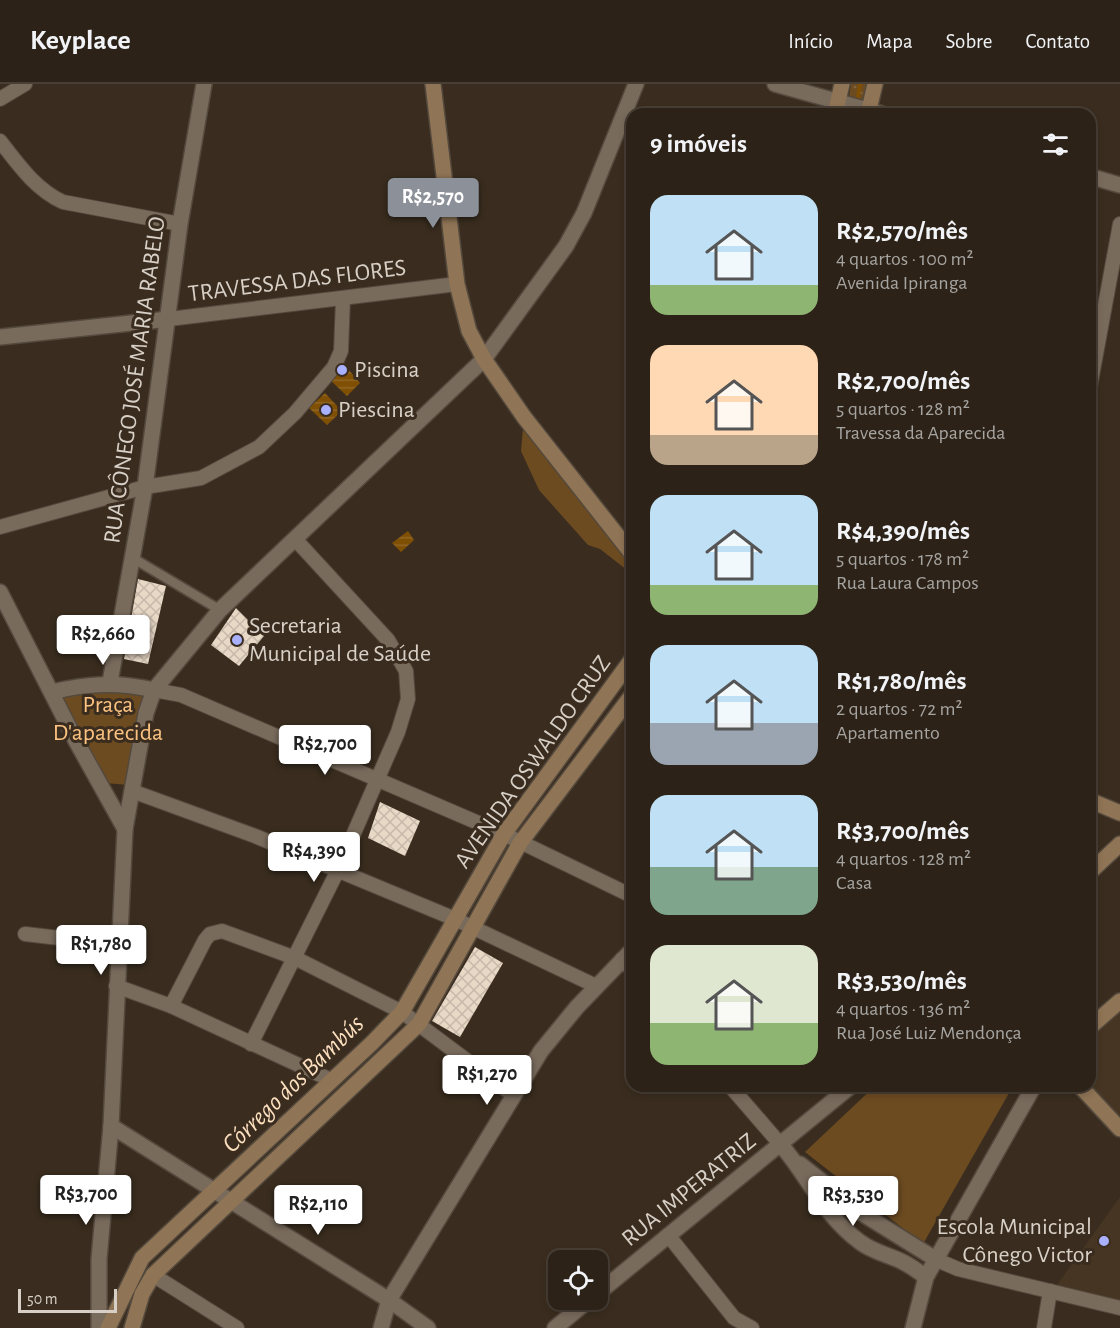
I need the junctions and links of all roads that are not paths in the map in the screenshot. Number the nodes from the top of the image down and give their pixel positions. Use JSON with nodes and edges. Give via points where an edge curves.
{"nodes":[{"id":1,"x":25,"y":84,"type":"edge"},
{"id":2,"x":204,"y":84,"type":"edge"},
{"id":3,"x":433,"y":84,"type":"edge"},
{"id":4,"x":636,"y":84,"type":"edge"},
{"id":5,"x":775,"y":84,"type":"edge"},
{"id":6,"x":842,"y":84,"type":"edge"},
{"id":7,"x":875,"y":84,"type":"edge"},
{"id":8,"x":0,"y":99,"type":"edge"},
{"id":9,"x":626,"y":108,"type":"edge"},
{"id":10,"x":837,"y":108,"type":"edge"},
{"id":11,"x":873,"y":108,"type":"edge"},
{"id":12,"x":626,"y":109,"type":"edge"},
{"id":13,"x":0,"y":141,"type":"edge"},
{"id":14,"x":1096,"y":178,"type":"edge"},
{"id":15,"x":1120,"y":185,"type":"edge"},
{"id":16,"x":180,"y":224,"type":"junction"},
{"id":17,"x":1120,"y":224,"type":"edge"},
{"id":18,"x":457,"y":284,"type":"junction"},
{"id":19,"x":342,"y":299,"type":"junction"},
{"id":20,"x":169,"y":319,"type":"junction"},
{"id":21,"x":0,"y":337,"type":"edge"},
{"id":22,"x":1096,"y":354,"type":"edge"},
{"id":23,"x":484,"y":359,"type":"junction"},
{"id":24,"x":145,"y":487,"type":"junction"},
{"id":25,"x":0,"y":527,"type":"edge"},
{"id":26,"x":295,"y":539,"type":"junction"},
{"id":27,"x":626,"y":544,"type":"edge"},
{"id":28,"x":131,"y":557,"type":"junction"},
{"id":29,"x":0,"y":592,"type":"edge"},
{"id":30,"x":220,"y":610,"type":"junction"},
{"id":31,"x":626,"y":667,"type":"edge"},
{"id":32,"x":110,"y":682,"type":"junction"},
{"id":33,"x":154,"y":690,"type":"junction"},
{"id":34,"x":52,"y":692,"type":"junction"},
{"id":35,"x":626,"y":702,"type":"edge"},
{"id":36,"x":375,"y":780,"type":"junction"},
{"id":37,"x":102,"y":787,"type":"junction"},
{"id":38,"x":132,"y":791,"type":"junction"},
{"id":39,"x":1096,"y":803,"type":"edge"},
{"id":40,"x":1120,"y":813,"type":"edge"},
{"id":41,"x":125,"y":829,"type":"junction"},
{"id":42,"x":504,"y":834,"type":"junction"},
{"id":43,"x":520,"y":843,"type":"junction"},
{"id":44,"x":1120,"y":844,"type":"edge"},
{"id":45,"x":1096,"y":866,"type":"edge"},
{"id":46,"x":337,"y":872,"type":"junction"},
{"id":47,"x":626,"y":893,"type":"edge"},
{"id":48,"x":455,"y":920,"type":"junction"},
{"id":49,"x":473,"y":928,"type":"junction"},
{"id":50,"x":25,"y":934,"type":"dead end"},
{"id":51,"x":120,"y":945,"type":"junction"},
{"id":52,"x":295,"y":958,"type":"junction"},
{"id":53,"x":626,"y":962,"type":"edge"},
{"id":54,"x":116,"y":986,"type":"junction"},
{"id":55,"x":596,"y":986,"type":"junction"},
{"id":56,"x":1120,"y":1002,"type":"edge"},
{"id":57,"x":171,"y":1006,"type":"junction"},
{"id":58,"x":402,"y":1012,"type":"junction"},
{"id":59,"x":1096,"y":1022,"type":"edge"},
{"id":60,"x":419,"y":1024,"type":"junction"},
{"id":61,"x":251,"y":1044,"type":"junction"},
{"id":62,"x":331,"y":1080,"type":"junction"},
{"id":63,"x":735,"y":1092,"type":"edge"},
{"id":64,"x":845,"y":1092,"type":"edge"},
{"id":65,"x":1031,"y":1092,"type":"edge"},
{"id":66,"x":1086,"y":1092,"type":"edge"},
{"id":67,"x":513,"y":1095,"type":"junction"},
{"id":68,"x":111,"y":1125,"type":"junction"},
{"id":69,"x":1120,"y":1129,"type":"edge"},
{"id":70,"x":781,"y":1145,"type":"junction"},
{"id":71,"x":793,"y":1159,"type":"junction"},
{"id":72,"x":217,"y":1190,"type":"junction"},
{"id":73,"x":230,"y":1200,"type":"junction"},
{"id":74,"x":668,"y":1235,"type":"junction"},
{"id":75,"x":937,"y":1260,"type":"junction"},
{"id":76,"x":153,"y":1275,"type":"junction"},
{"id":77,"x":926,"y":1277,"type":"junction"},
{"id":78,"x":608,"y":1285,"type":"edge"},
{"id":79,"x":1050,"y":1291,"type":"junction"},
{"id":80,"x":389,"y":1300,"type":"junction"},
{"id":81,"x":1120,"y":1308,"type":"edge"},
{"id":82,"x":577,"y":1310,"type":"edge"},
{"id":83,"x":99,"y":1328,"type":"edge"},
{"id":84,"x":108,"y":1328,"type":"edge"},
{"id":85,"x":132,"y":1328,"type":"edge"},
{"id":86,"x":237,"y":1328,"type":"edge"},
{"id":87,"x":381,"y":1328,"type":"edge"},
{"id":88,"x":428,"y":1328,"type":"edge"},
{"id":89,"x":555,"y":1328,"type":"edge"},
{"id":90,"x":752,"y":1328,"type":"edge"},
{"id":91,"x":913,"y":1328,"type":"edge"},
{"id":92,"x":1044,"y":1328,"type":"edge"}],
"edges":[{"from":1,"to":8,"type":"street"},
{"from":2,"to":16,"type":"street","name":"RUA CÔNEGO JOSÉ MARIA RABELO"},
{"from":3,"to":18,"type":"main road"},
{"from":4,"to":9,"type":"street"},
{"from":5,"to":10,"type":"street"},
{"from":6,"to":10,"type":"main road"},
{"from":7,"to":11,"type":"main road"},
{"from":12,"to":23,"type":"street","via":[[584,213],[566,246]]},
{"from":13,"to":16,"type":"street","via":[[24,172],[56,199],[85,208]]},
{"from":14,"to":15,"type":"street"},
{"from":16,"to":20,"type":"street","name":"RUA CÔNEGO JOSÉ MARIA RABELO"},
{"from":17,"to":22,"type":"street"},
{"from":18,"to":19,"type":"street","name":"TRAVESSA DAS FLORES"},
{"from":18,"to":23,"type":"main road","via":[[470,330]]},
{"from":19,"to":20,"type":"street","name":"TRAVESSA DAS FLORES"},
{"from":19,"to":24,"type":"street","via":[[341,351],[334,367],[295,413],[259,447],[234,462],[201,478]]},
{"from":20,"to":21,"type":"street","name":"TRAVESSA DAS FLORES"},
{"from":20,"to":24,"type":"street","name":"RUA CÔNEGO JOSÉ MARIA RABELO"},
{"from":23,"to":26,"type":"street"},
{"from":23,"to":27,"type":"main road","via":[[524,417]]},
{"from":24,"to":25,"type":"street"},
{"from":24,"to":28,"type":"street","name":"RUA CÔNEGO JOSÉ MARIA RABELO"},
{"from":26,"to":30,"type":"street"},
{"from":26,"to":36,"type":"street","via":[[388,640],[409,685],[398,732]]},
{"from":28,"to":30,"type":"street"},
{"from":28,"to":32,"type":"street","name":"RUA CÔNEGO JOSÉ MARIA RABELO"},
{"from":29,"to":34,"type":"street"},
{"from":30,"to":33,"type":"street"},
{"from":31,"to":42,"type":"main road","name":"AVENIDA OSWALDO CRUZ"},
{"from":32,"to":33,"type":"street"},
{"from":32,"to":34,"type":"street"},
{"from":33,"to":36,"type":"street","via":[[180,695]]},
{"from":33,"to":38,"type":"street"},
{"from":34,"to":37,"type":"street"},
{"from":35,"to":43,"type":"main road","name":"AVENIDA OSWALDO CRUZ"},
{"from":36,"to":42,"type":"street"},
{"from":36,"to":46,"type":"street"},
{"from":37,"to":38,"type":"street"},
{"from":37,"to":41,"type":"street"},
{"from":38,"to":41,"type":"street"},
{"from":38,"to":46,"type":"street","via":[[255,836]]},
{"from":39,"to":40,"type":"main road"},
{"from":41,"to":51,"type":"street"},
{"from":42,"to":43,"type":"street"},
{"from":42,"to":48,"type":"main road","name":"AVENIDA OSWALDO CRUZ"},
{"from":43,"to":47,"type":"street"},
{"from":43,"to":49,"type":"main road","name":"AVENIDA OSWALDO CRUZ"},
{"from":44,"to":45,"type":"main road"},
{"from":46,"to":48,"type":"street"},
{"from":46,"to":52,"type":"street"},
{"from":48,"to":49,"type":"street"},
{"from":48,"to":58,"type":"main road","name":"AVENIDA OSWALDO CRUZ"},
{"from":49,"to":55,"type":"street"},
{"from":49,"to":60,"type":"main road","name":"AVENIDA OSWALDO CRUZ"},
{"from":50,"to":51,"type":"street"},
{"from":51,"to":54,"type":"street"},
{"from":52,"to":57,"type":"street","via":[[216,931],[204,940]]},
{"from":52,"to":58,"type":"street"},
{"from":52,"to":61,"type":"street"},
{"from":53,"to":55,"type":"street"},
{"from":54,"to":57,"type":"street"},
{"from":54,"to":68,"type":"street"},
{"from":55,"to":67,"type":"street","via":[[541,1051]]},
{"from":56,"to":59,"type":"main road"},
{"from":57,"to":61,"type":"street"},
{"from":58,"to":60,"type":"street"},
{"from":58,"to":62,"type":"main road","name":"AVENIDA OSWALDO CRUZ"},
{"from":60,"to":67,"type":"street"},
{"from":60,"to":73,"type":"main road","name":"AVENIDA OSWALDO CRUZ"},
{"from":61,"to":62,"type":"street"},
{"from":62,"to":72,"type":"main road","name":"AVENIDA OSWALDO CRUZ"},
{"from":63,"to":70,"type":"street"},
{"from":64,"to":70,"type":"street","name":"RUA IMPERATRIZ"},
{"from":65,"to":75,"type":"street"},
{"from":66,"to":69,"type":"main road"},
{"from":67,"to":80,"type":"street"},
{"from":68,"to":72,"type":"street"},
{"from":68,"to":83,"type":"street","via":[[99,1259]]},
{"from":70,"to":71,"type":"street"},
{"from":70,"to":74,"type":"street","name":"RUA IMPERATRIZ"},
{"from":71,"to":75,"type":"street","via":[[862,1214]]},
{"from":71,"to":77,"type":"street","via":[[819,1201],[854,1237]]},
{"from":72,"to":73,"type":"street"},
{"from":72,"to":84,"type":"main road","name":"AVENIDA OSWALDO CRUZ","via":[[142,1258]]},
{"from":73,"to":76,"type":"main road","name":"AVENIDA OSWALDO CRUZ"},
{"from":73,"to":80,"type":"street"},
{"from":74,"to":78,"type":"street","name":"RUA IMPERATRIZ"},
{"from":74,"to":90,"type":"street","via":[[734,1318]]},
{"from":75,"to":77,"type":"street"},
{"from":75,"to":79,"type":"street","via":[[958,1269]]},
{"from":76,"to":85,"type":"main road","name":"AVENIDA OSWALDO CRUZ","via":[[142,1294]]},
{"from":76,"to":86,"type":"street"},
{"from":77,"to":91,"type":"street"},
{"from":79,"to":81,"type":"street"},
{"from":79,"to":92,"type":"street"},
{"from":80,"to":87,"type":"street"},
{"from":80,"to":88,"type":"street"},
{"from":82,"to":89,"type":"street"}]}
